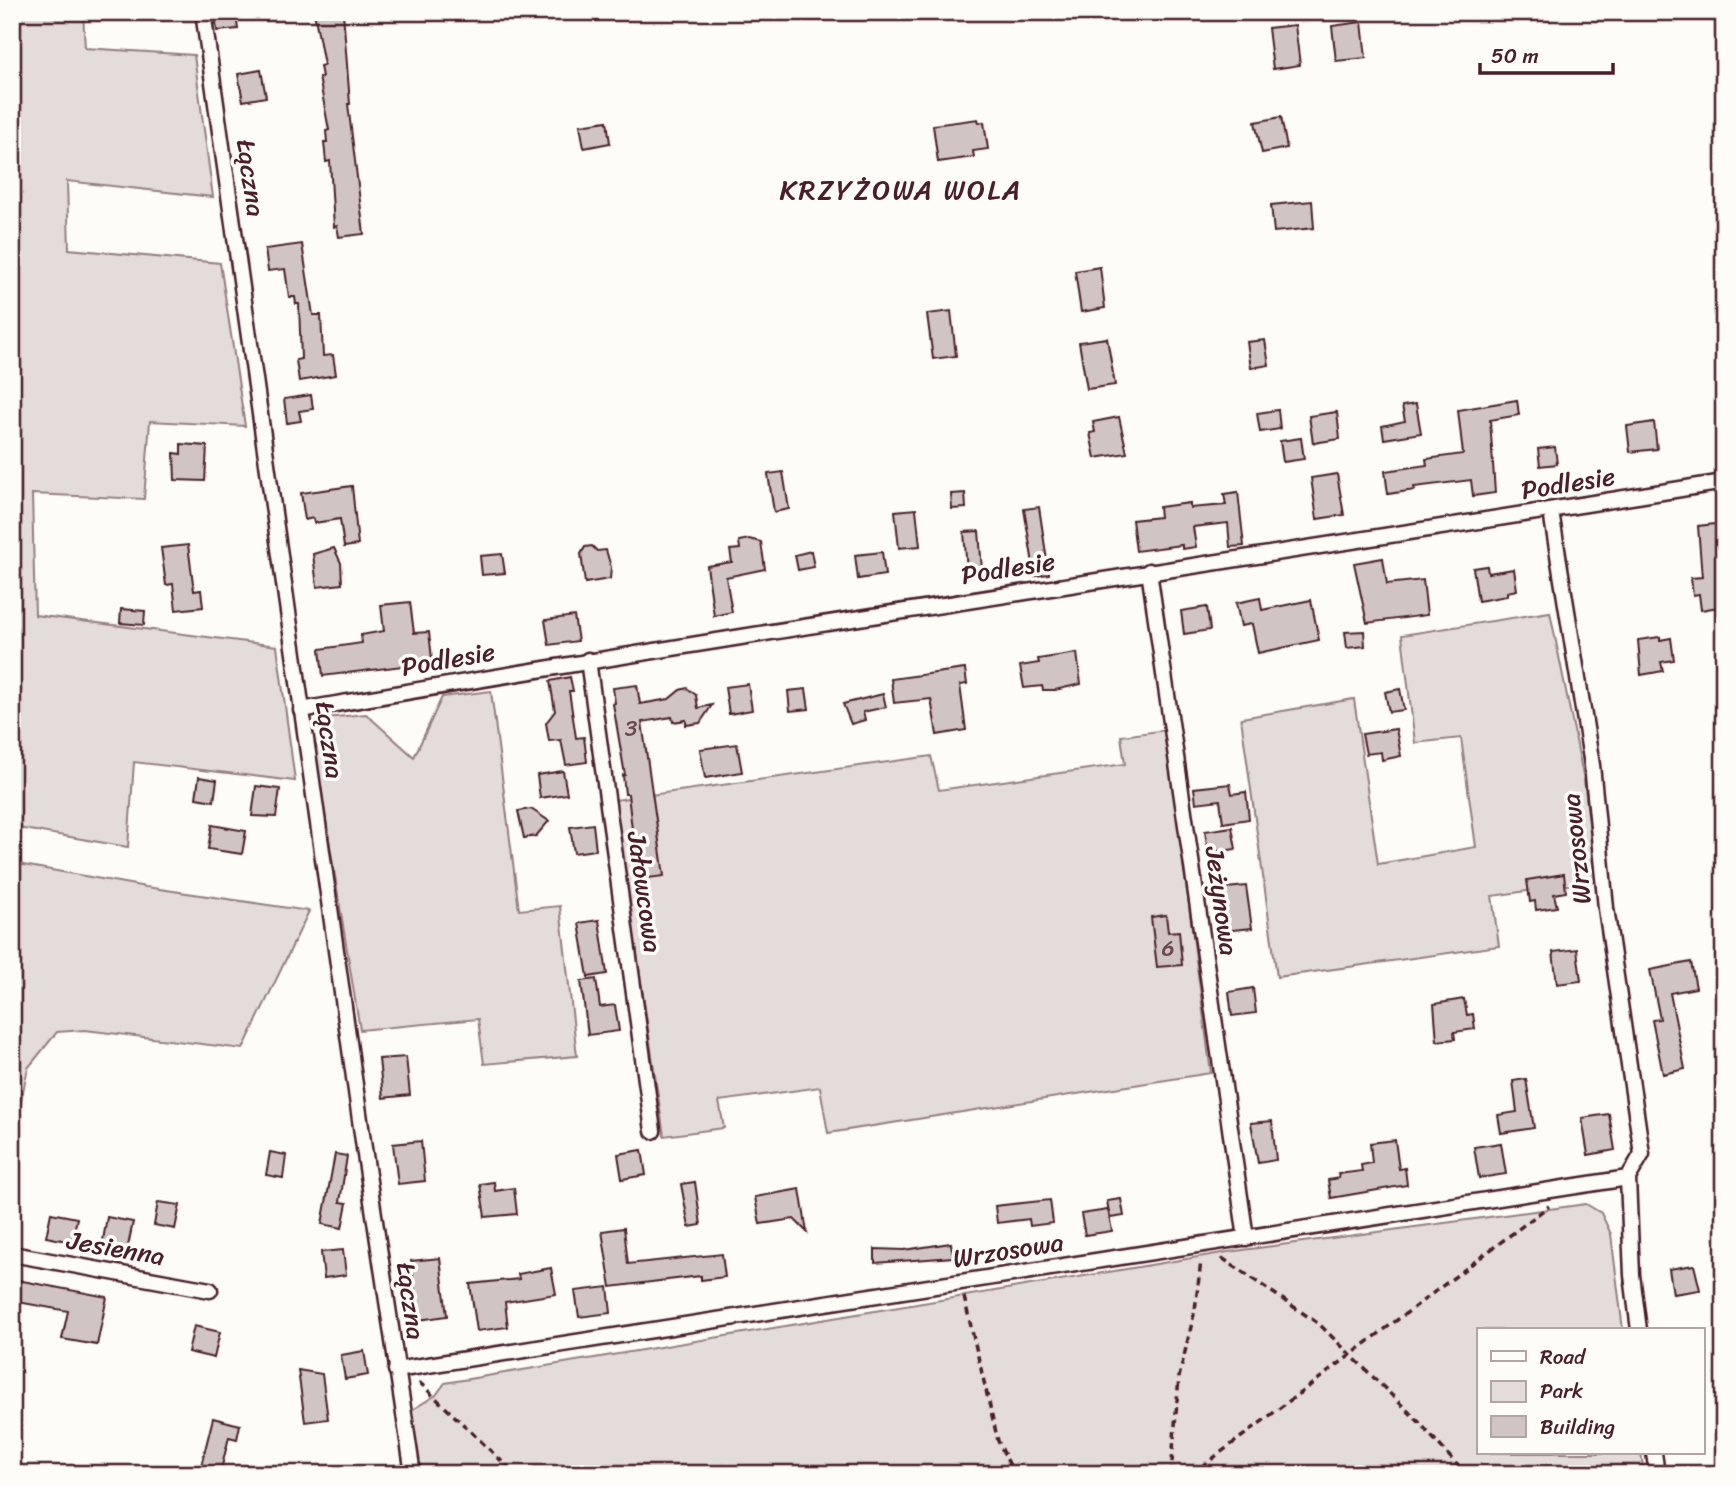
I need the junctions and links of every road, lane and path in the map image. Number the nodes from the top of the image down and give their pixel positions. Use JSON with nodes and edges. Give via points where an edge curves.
{"nodes":[{"id":1,"x":203,"y":12,"type":"edge"},
{"id":2,"x":1724,"y":482,"type":"edge"},
{"id":3,"x":1551,"y":512,"type":"junction"},
{"id":4,"x":1149,"y":571,"type":"junction"},
{"id":5,"x":588,"y":660,"type":"junction"},
{"id":6,"x":301,"y":710,"type":"junction"},
{"id":7,"x":653,"y":1130,"type":"dead end"},
{"id":8,"x":1628,"y":1178,"type":"junction"},
{"id":9,"x":1554,"y":1202,"type":"dead end"},
{"id":10,"x":1246,"y":1238,"type":"junction"},
{"id":11,"x":1203,"y":1245,"type":"junction"},
{"id":12,"x":12,"y":1254,"type":"edge"},
{"id":13,"x":960,"y":1282,"type":"junction"},
{"id":14,"x":210,"y":1290,"type":"dead end"},
{"id":15,"x":1639,"y":1328,"type":"edge"},
{"id":16,"x":1350,"y":1357,"type":"junction"},
{"id":17,"x":396,"y":1370,"type":"junction"},
{"id":18,"x":1654,"y":1454,"type":"edge"},
{"id":19,"x":413,"y":1474,"type":"edge"},
{"id":20,"x":515,"y":1474,"type":"edge"},
{"id":21,"x":1014,"y":1474,"type":"edge"},
{"id":22,"x":1171,"y":1474,"type":"edge"},
{"id":23,"x":1192,"y":1474,"type":"edge"},
{"id":24,"x":1465,"y":1474,"type":"edge"},
{"id":25,"x":1657,"y":1474,"type":"edge"}],
"edges":[{"from":1,"to":6,"type":"street","name":"Łączna"},
{"from":2,"to":3,"type":"street","name":"Podlesie"},
{"from":3,"to":4,"type":"street","name":"Podlesie"},
{"from":3,"to":8,"type":"street","name":"Wrzosowa","via":[[1592,765],[1606,908],[1642,1154]]},
{"from":4,"to":5,"type":"street","name":"Podlesie"},
{"from":4,"to":10,"type":"street","name":"Jeżynowa"},
{"from":5,"to":6,"type":"street","name":"Podlesie"},
{"from":5,"to":7,"type":"street","name":"Jałowcowa"},
{"from":6,"to":17,"type":"street","name":"Łączna"},
{"from":8,"to":10,"type":"street","name":"Wrzosowa"},
{"from":8,"to":15,"type":"street","name":"Wrzosowa"},
{"from":9,"to":16,"type":"path"},
{"from":10,"to":11,"type":"street","name":"Wrzosowa"},
{"from":11,"to":13,"type":"street","name":"Wrzosowa"},
{"from":11,"to":16,"type":"path","via":[[1319,1324]]},
{"from":11,"to":22,"type":"path","via":[[1195,1310],[1179,1377]]},
{"from":12,"to":14,"type":"street","name":"Jesienna"},
{"from":13,"to":17,"type":"street","name":"Wrzosowa"},
{"from":13,"to":21,"type":"path","via":[[998,1441]]},
{"from":16,"to":23,"type":"path"},
{"from":16,"to":24,"type":"path","via":[[1419,1422]]},
{"from":17,"to":19,"type":"street","name":"Łączna"},
{"from":17,"to":20,"type":"path","via":[[419,1382]]},
{"from":18,"to":25,"type":"street"}]}
